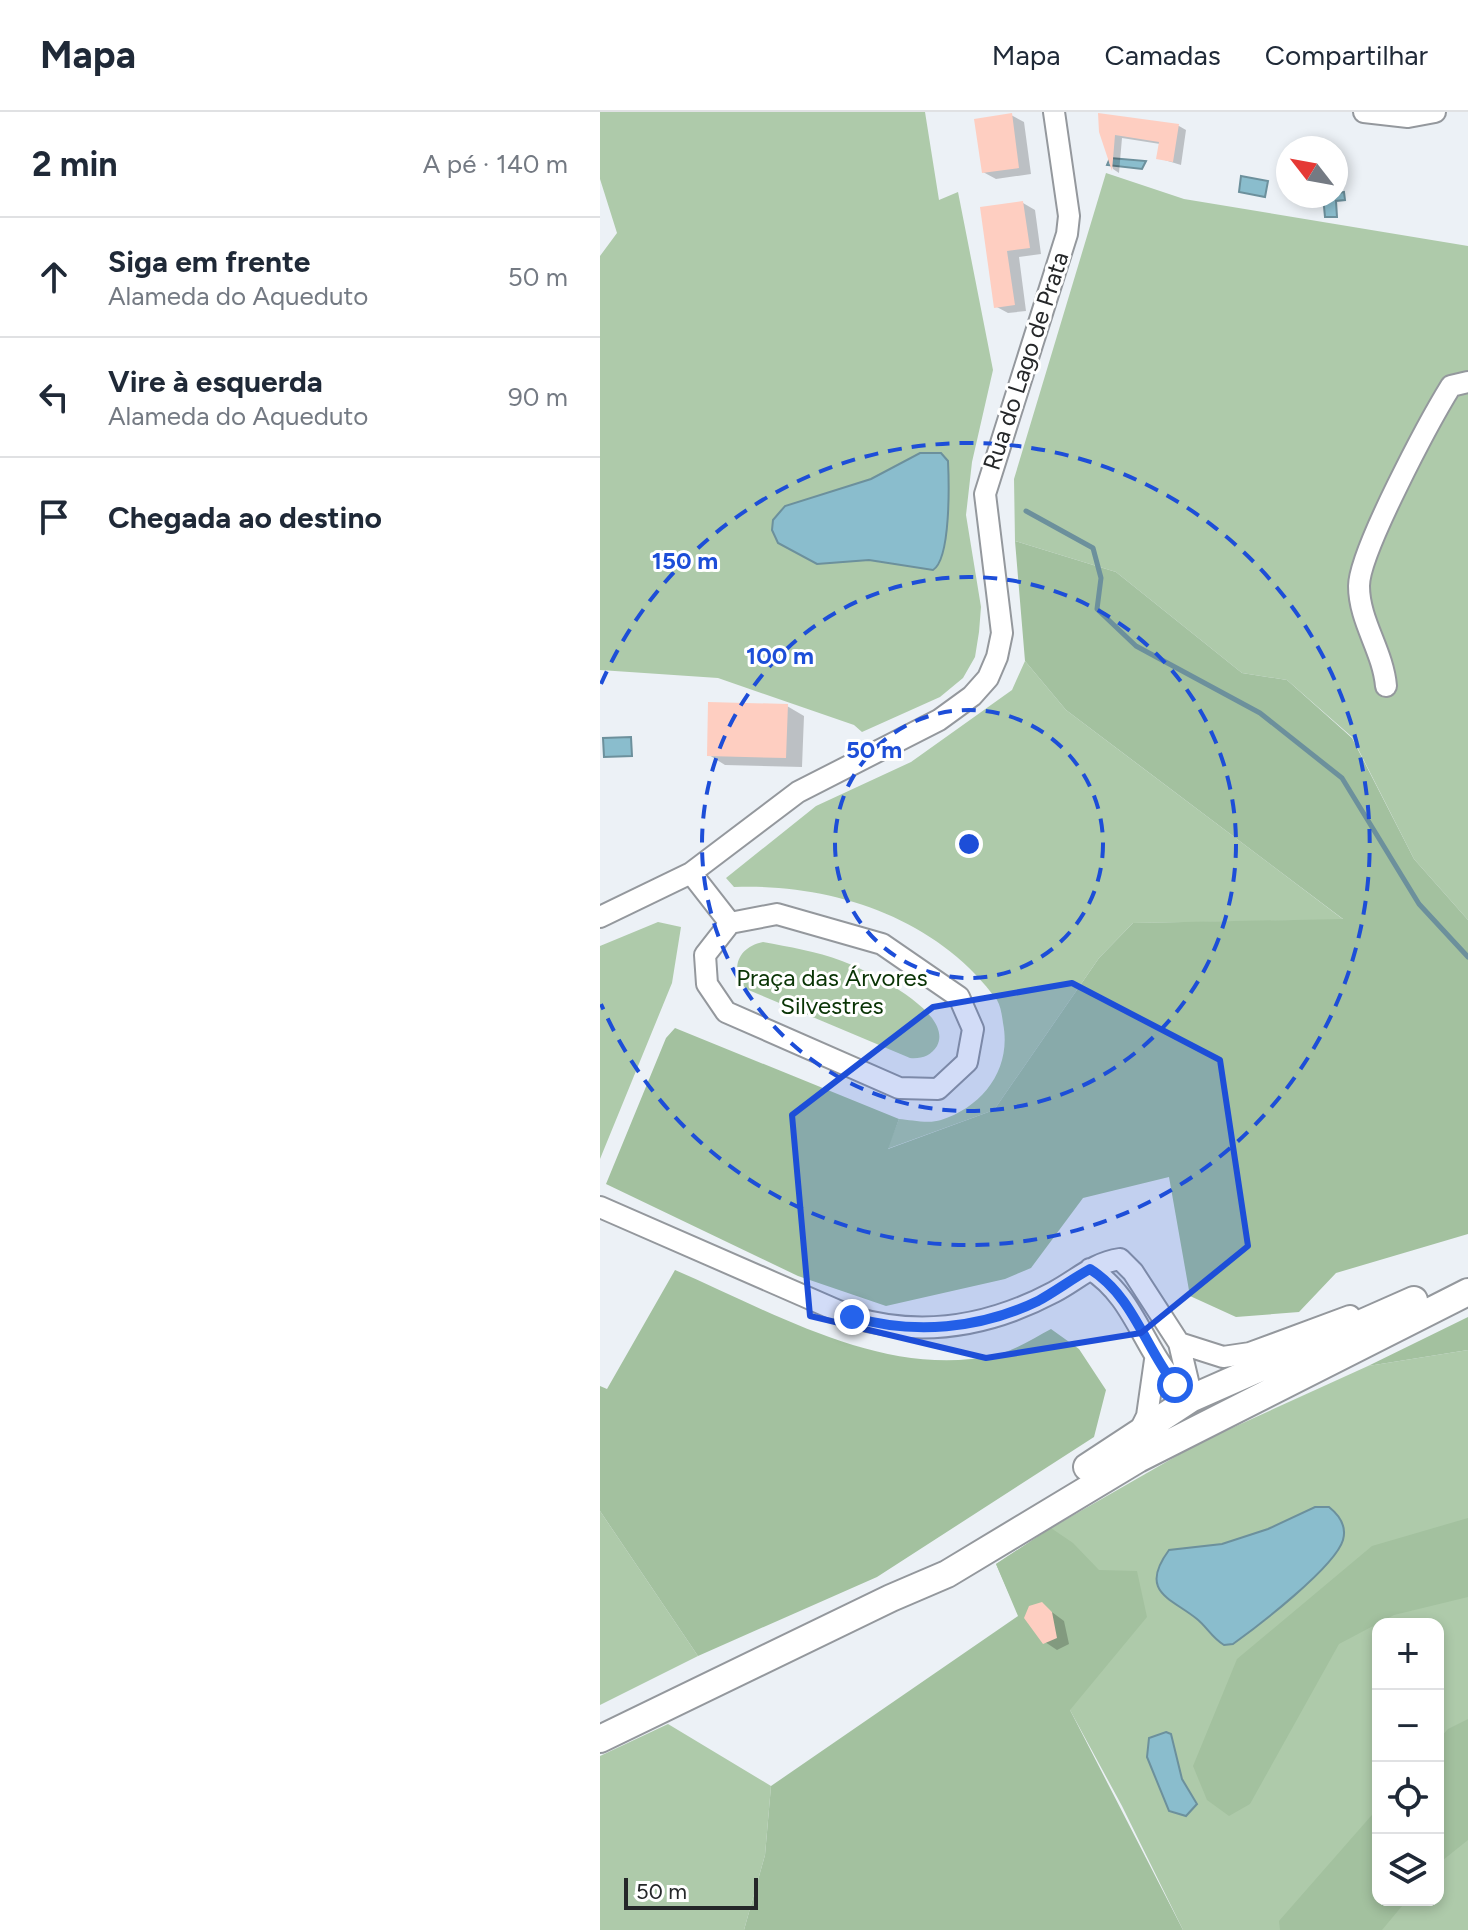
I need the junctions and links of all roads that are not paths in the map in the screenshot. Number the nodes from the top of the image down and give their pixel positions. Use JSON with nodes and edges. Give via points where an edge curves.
{"nodes":[{"id":1,"x":1054,"y":112,"type":"edge"},
{"id":2,"x":1364,"y":112,"type":"edge"},
{"id":3,"x":1435,"y":112,"type":"edge"},
{"id":4,"x":1468,"y":382,"type":"edge"},
{"id":5,"x":1386,"y":686,"type":"dead end"},
{"id":6,"x":691,"y":873,"type":"junction"},
{"id":7,"x":600,"y":917,"type":"edge"},
{"id":8,"x":730,"y":923,"type":"junction"},
{"id":9,"x":600,"y":1207,"type":"edge"},
{"id":10,"x":1090,"y":1269,"type":"junction"},
{"id":11,"x":1468,"y":1277,"type":"edge"},
{"id":12,"x":1468,"y":1292,"type":"edge"},
{"id":13,"x":1405,"y":1304,"type":"junction"},
{"id":14,"x":1179,"y":1343,"type":"junction"},
{"id":15,"x":1155,"y":1360,"type":"junction"},
{"id":16,"x":1192,"y":1398,"type":"junction"},
{"id":17,"x":1241,"y":1404,"type":"junction"},
{"id":18,"x":1138,"y":1434,"type":"junction"},
{"id":19,"x":1078,"y":1492,"type":"junction"},
{"id":20,"x":891,"y":1598,"type":"junction"},
{"id":21,"x":600,"y":1739,"type":"edge"}],
"edges":[{"from":1,"to":6,"type":"street","name":"Rua do Lago de Prata","via":[[1067,234],[985,494],[1002,633],[988,678],[939,720],[798,792]]},
{"from":2,"to":3,"type":"street","via":[[1408,117]]},
{"from":4,"to":5,"type":"street","via":[[1451,386],[1435,413],[1372,542],[1358,583]]},
{"from":6,"to":7,"type":"street","name":"Rua do Lago de Prata"},
{"from":6,"to":8,"type":"street"},
{"from":8,"to":8,"type":"street","via":[[777,914],[882,944],[959,997],[973,1029],[967,1062],[938,1089],[899,1088],[726,1012],[707,984],[705,955]]},
{"from":9,"to":10,"type":"street","via":[[879,1325],[948,1328],[995,1317],[1036,1302]]},
{"from":10,"to":14,"type":"street","via":[[1120,1259]]},
{"from":10,"to":15,"type":"street","via":[[1120,1294]]},
{"from":11,"to":13,"type":"main road"},
{"from":12,"to":17,"type":"main road"},
{"from":13,"to":14,"type":"street","via":[[1352,1315],[1250,1353],[1223,1357]]},
{"from":13,"to":16,"type":"main road"},
{"from":14,"to":16,"type":"street"},
{"from":15,"to":16,"type":"street"},
{"from":15,"to":18,"type":"street","via":[[1147,1416]]},
{"from":16,"to":17,"type":"main road"},
{"from":16,"to":18,"type":"main road"},
{"from":16,"to":19,"type":"main road","via":[[1173,1425]]},
{"from":17,"to":19,"type":"main road"},
{"from":18,"to":20,"type":"main road"},
{"from":19,"to":20,"type":"main road","via":[[947,1574]]},
{"from":20,"to":21,"type":"main road"}]}
